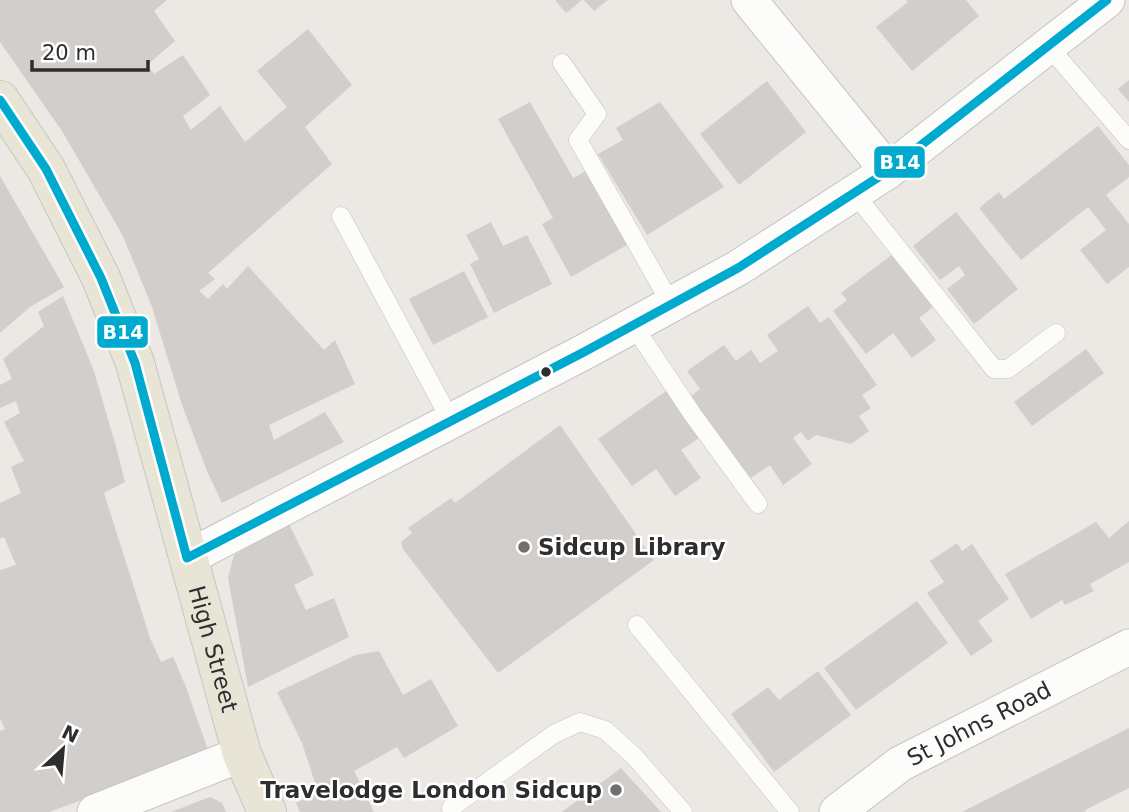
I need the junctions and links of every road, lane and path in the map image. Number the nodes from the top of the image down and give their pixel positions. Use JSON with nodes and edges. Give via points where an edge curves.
{"nodes":[{"id":1,"x":749,"y":0,"type":"edge"},
{"id":2,"x":1107,"y":0,"type":"edge"},
{"id":3,"x":1049,"y":47,"type":"junction"},
{"id":4,"x":562,"y":63,"type":"dead end"},
{"id":5,"x":0,"y":100,"type":"edge"},
{"id":6,"x":1129,"y":140,"type":"edge"},
{"id":7,"x":888,"y":172,"type":"junction"},
{"id":8,"x":855,"y":193,"type":"junction"},
{"id":9,"x":341,"y":216,"type":"dead end"},
{"id":10,"x":671,"y":304,"type":"junction"},
{"id":11,"x":633,"y":325,"type":"junction"},
{"id":12,"x":1056,"y":332,"type":"dead end"},
{"id":13,"x":451,"y":421,"type":"junction"},
{"id":14,"x":758,"y":504,"type":"dead end"},
{"id":15,"x":187,"y":558,"type":"junction"},
{"id":16,"x":637,"y":625,"type":"dead end"},
{"id":17,"x":1129,"y":647,"type":"edge"},
{"id":18,"x":242,"y":754,"type":"junction"},
{"id":19,"x":451,"y":808,"type":"dead end"},
{"id":20,"x":95,"y":812,"type":"edge"},
{"id":21,"x":267,"y":812,"type":"edge"},
{"id":22,"x":683,"y":812,"type":"edge"},
{"id":23,"x":790,"y":812,"type":"edge"},
{"id":24,"x":837,"y":812,"type":"edge"}],
"edges":[{"from":1,"to":7,"type":"street"},
{"from":2,"to":3,"type":"street"},
{"from":3,"to":6,"type":"lane"},
{"from":3,"to":7,"type":"street"},
{"from":4,"to":10,"type":"lane","via":[[597,114],[578,140]]},
{"from":5,"to":15,"type":"main road","name":"High Street","via":[[46,169],[101,278],[135,363]]},
{"from":7,"to":8,"type":"street"},
{"from":8,"to":10,"type":"street","via":[[738,268]]},
{"from":8,"to":12,"type":"lane","via":[[994,369],[1008,369]]},
{"from":9,"to":13,"type":"lane"},
{"from":10,"to":11,"type":"street"},
{"from":11,"to":13,"type":"street"},
{"from":11,"to":14,"type":"lane"},
{"from":13,"to":15,"type":"street"},
{"from":15,"to":18,"type":"main road","name":"High Street"},
{"from":16,"to":23,"type":"lane"},
{"from":17,"to":24,"type":"street","name":"St Johns Road","via":[[900,764]]},
{"from":18,"to":20,"type":"street"},
{"from":18,"to":21,"type":"main road","name":"High Street"},
{"from":19,"to":22,"type":"lane","via":[[554,734],[580,722],[605,730],[635,756]]}]}
